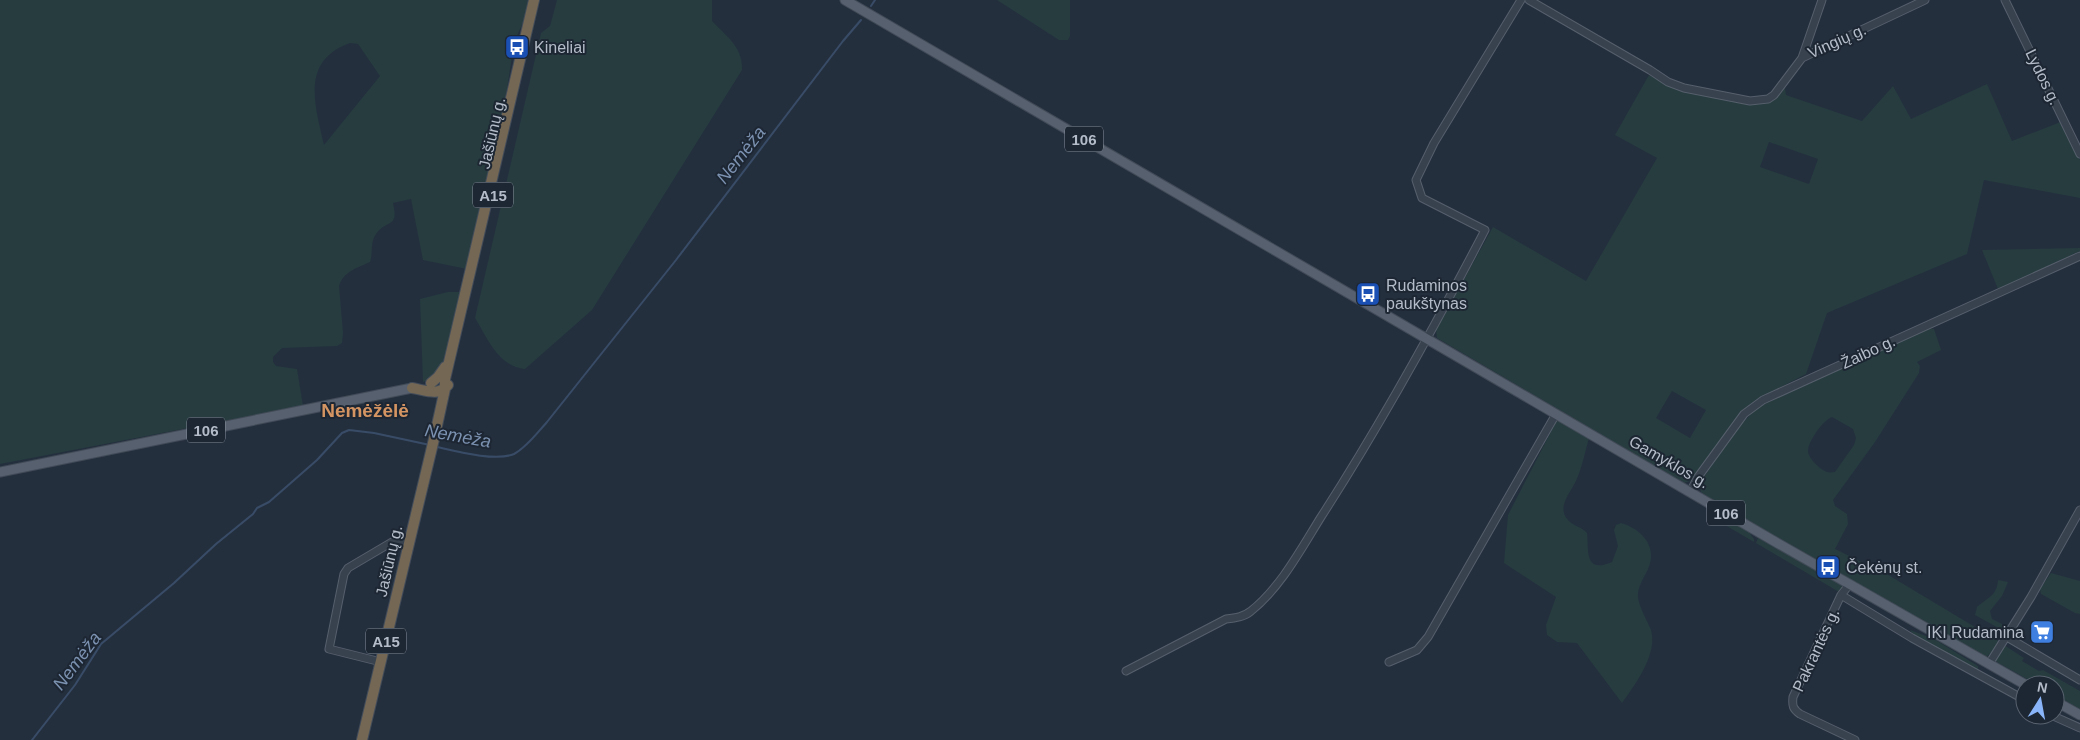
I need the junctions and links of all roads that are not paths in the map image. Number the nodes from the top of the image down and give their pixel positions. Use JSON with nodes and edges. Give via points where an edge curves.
{"nodes":[{"id":1,"x":534,"y":0,"type":"edge"},
{"id":2,"x":539,"y":0,"type":"edge"},
{"id":3,"x":845,"y":0,"type":"edge"},
{"id":4,"x":1521,"y":0,"type":"edge"},
{"id":5,"x":1529,"y":0,"type":"edge"},
{"id":6,"x":1822,"y":0,"type":"edge"},
{"id":7,"x":1925,"y":0,"type":"edge"},
{"id":8,"x":2005,"y":0,"type":"edge"},
{"id":9,"x":1802,"y":58,"type":"junction"},
{"id":10,"x":2078,"y":142,"type":"edge"},
{"id":11,"x":2080,"y":154,"type":"edge"},
{"id":12,"x":2080,"y":256,"type":"edge"},
{"id":13,"x":1428,"y":340,"type":"junction"},
{"id":14,"x":412,"y":388,"type":"joint"},
{"id":15,"x":437,"y":388,"type":"junction"},
{"id":16,"x":1556,"y":414,"type":"junction"},
{"id":17,"x":0,"y":472,"type":"edge"},
{"id":18,"x":1690,"y":492,"type":"junction"},
{"id":19,"x":2080,"y":510,"type":"edge"},
{"id":20,"x":409,"y":541,"type":"junction"},
{"id":21,"x":1849,"y":585,"type":"junction"},
{"id":22,"x":1841,"y":595,"type":"junction"},
{"id":23,"x":2007,"y":637,"type":"junction"},
{"id":24,"x":381,"y":662,"type":"junction"},
{"id":25,"x":1389,"y":662,"type":"dead end"},
{"id":26,"x":1989,"y":664,"type":"junction"},
{"id":27,"x":1126,"y":671,"type":"dead end"},
{"id":28,"x":2015,"y":679,"type":"edge"},
{"id":29,"x":2080,"y":680,"type":"edge"},
{"id":30,"x":2015,"y":695,"type":"edge"},
{"id":31,"x":2065,"y":707,"type":"edge"},
{"id":32,"x":2080,"y":715,"type":"edge"},
{"id":33,"x":2065,"y":721,"type":"edge"},
{"id":34,"x":2080,"y":728,"type":"edge"},
{"id":35,"x":362,"y":740,"type":"edge"},
{"id":36,"x":1855,"y":740,"type":"edge"}],
"edges":[{"from":1,"to":15,"type":"highway","name":"Jašiūnų g.","number":"A15","via":[[451,354]]},
{"from":2,"to":15,"type":"highway","name":"Jašiūnų g.","number":"A15","via":[[450,380]]},
{"from":3,"to":13,"type":"main road","number":"106"},
{"from":4,"to":13,"type":"street","via":[[1434,143],[1416,180],[1422,198],[1486,230]]},
{"from":5,"to":9,"type":"street","via":[[1668,82],[1684,88],[1750,101],[1768,99]]},
{"from":6,"to":9,"type":"street","name":"Vingių g."},
{"from":7,"to":9,"type":"street","name":"Vingių g."},
{"from":8,"to":10,"type":"street","name":"Lydos g."},
{"from":10,"to":11,"type":"street","name":"Lydos g."},
{"from":12,"to":18,"type":"street","name":"Žaibo g.","via":[[1763,400],[1735,425]]},
{"from":13,"to":16,"type":"main road","name":"Gamyklos g.","number":"106"},
{"from":13,"to":27,"type":"street","via":[[1349,474],[1284,574],[1259,604],[1245,616],[1226,619]]},
{"from":14,"to":15,"type":"highway","number":"106"},
{"from":14,"to":17,"type":"main road","number":"106"},
{"from":15,"to":20,"type":"highway","name":"Jašiūnų g.","number":"A15","via":[[440,408]]},
{"from":16,"to":18,"type":"main road","name":"Gamyklos g.","number":"106"},
{"from":16,"to":25,"type":"street","via":[[1428,637],[1416,650]]},
{"from":18,"to":21,"type":"main road","name":"Gamyklos g.","number":"106"},
{"from":19,"to":23,"type":"street"},
{"from":20,"to":24,"type":"highway","name":"Jašiūnų g.","number":"A15"},
{"from":20,"to":24,"type":"street","via":[[392,542],[348,568],[344,574],[328,649]]},
{"from":21,"to":22,"type":"street","name":"Pakrantės g."},
{"from":21,"to":26,"type":"main road","name":"Gamyklos g.","number":"106"},
{"from":22,"to":30,"type":"street"},
{"from":22,"to":36,"type":"street","name":"Pakrantės g.","via":[[1792,704],[1800,714]]},
{"from":23,"to":26,"type":"street"},
{"from":23,"to":29,"type":"street"},
{"from":24,"to":35,"type":"highway","name":"Jašiūnų g.","number":"A15"},
{"from":26,"to":28,"type":"main road","name":"Gamyklos g.","number":"106"},
{"from":31,"to":32,"type":"main road"},
{"from":33,"to":34,"type":"street"}]}
